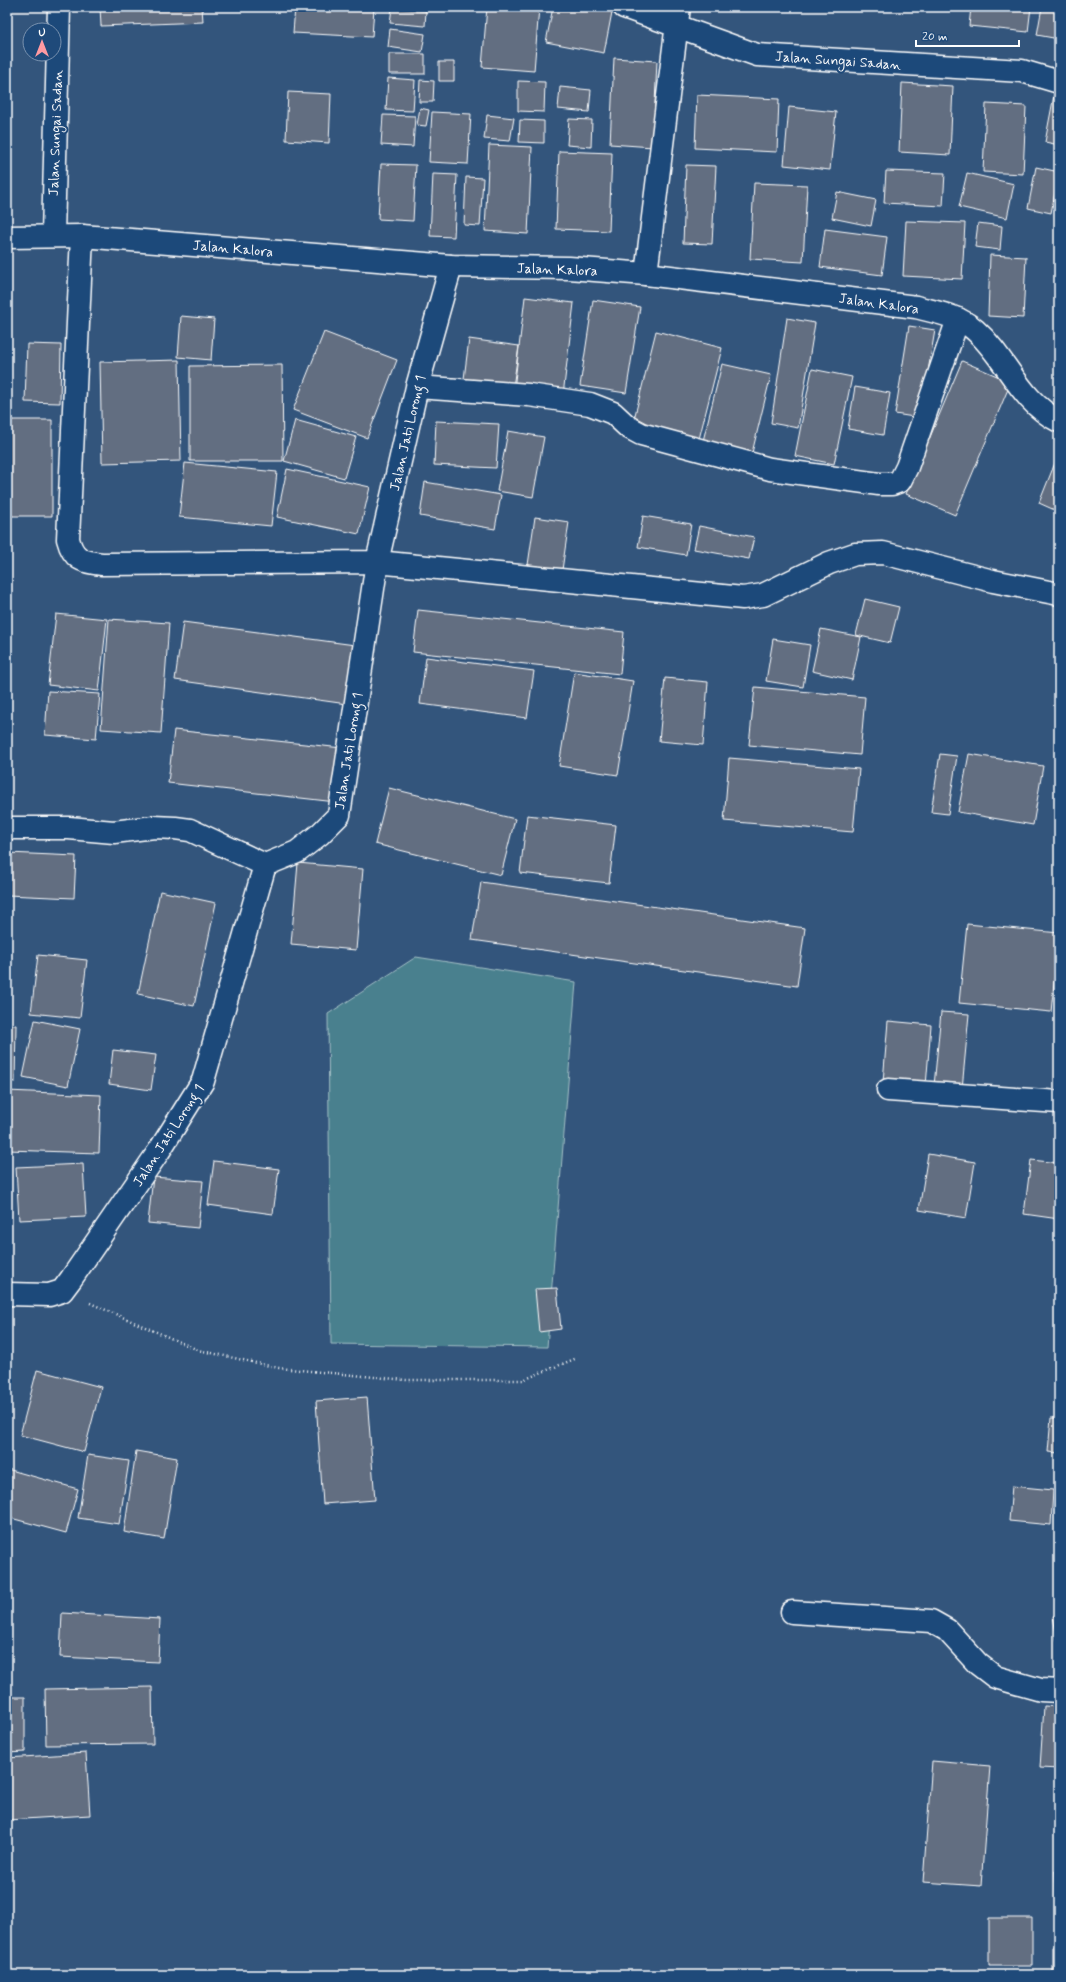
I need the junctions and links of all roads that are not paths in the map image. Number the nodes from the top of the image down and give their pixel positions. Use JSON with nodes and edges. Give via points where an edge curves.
{"nodes":[{"id":1,"x":59,"y":7,"type":"edge"},
{"id":2,"x":624,"y":7,"type":"edge"},
{"id":3,"x":678,"y":17,"type":"edge"},
{"id":4,"x":1059,"y":82,"type":"edge"},
{"id":5,"x":53,"y":235,"type":"junction"},
{"id":6,"x":82,"y":236,"type":"junction"},
{"id":7,"x":7,"y":237,"type":"edge"},
{"id":8,"x":451,"y":266,"type":"junction"},
{"id":9,"x":646,"y":274,"type":"junction"},
{"id":10,"x":958,"y":319,"type":"junction"},
{"id":11,"x":417,"y":387,"type":"junction"},
{"id":12,"x":1059,"y":421,"type":"edge"},
{"id":13,"x":376,"y":562,"type":"junction"},
{"id":14,"x":1059,"y":594,"type":"edge"},
{"id":15,"x":7,"y":828,"type":"edge"},
{"id":16,"x":265,"y":865,"type":"junction"},
{"id":17,"x":888,"y":1090,"type":"dead end"},
{"id":18,"x":1059,"y":1102,"type":"edge"},
{"id":19,"x":7,"y":1294,"type":"edge"},
{"id":20,"x":792,"y":1612,"type":"dead end"},
{"id":21,"x":1059,"y":1691,"type":"edge"}],
"edges":[{"from":1,"to":5,"type":"street","name":"Jalan Sungai Sadan"},
{"from":2,"to":3,"type":"street","name":"Jalan Sungai Sadan"},
{"from":3,"to":4,"type":"street","name":"Jalan Sungai Sadan","via":[[757,55],[1022,71]]},
{"from":3,"to":9,"type":"street"},
{"from":5,"to":6,"type":"street","name":"Jalan Kalora"},
{"from":5,"to":7,"type":"street","name":"Jalan Kalora"},
{"from":6,"to":8,"type":"street","name":"Jalan Kalora"},
{"from":6,"to":13,"type":"street","via":[[68,539],[71,551],[83,561],[102,564]]},
{"from":8,"to":9,"type":"street","name":"Jalan Kalora","via":[[569,268]]},
{"from":8,"to":11,"type":"street","name":"Jalan Jati Lorong 1"},
{"from":9,"to":10,"type":"street","name":"Jalan Kalora","via":[[916,307]]},
{"from":10,"to":11,"type":"street","via":[[907,467],[900,481],[892,484],[770,469],[641,434],[628,427],[613,413],[590,404],[529,395]]},
{"from":10,"to":12,"type":"street","name":"Jalan Kalora","via":[[974,329],[989,344],[1021,390],[1044,414]]},
{"from":11,"to":13,"type":"street","name":"Jalan Jati Lorong 1"},
{"from":13,"to":14,"type":"street","via":[[743,598],[763,595],[829,563],[855,554],[883,553],[993,581]]},
{"from":13,"to":16,"type":"street","name":"Jalan Jati Lorong 1","via":[[339,814],[320,834],[297,852]]},
{"from":15,"to":16,"type":"street","via":[[69,828],[114,832],[154,827],[190,830]]},
{"from":16,"to":19,"type":"street","name":"Jalan Jati Lorong 1","via":[[203,1081],[159,1151],[62,1290],[49,1294]]},
{"from":17,"to":18,"type":"street"},
{"from":20,"to":21,"type":"street","via":[[931,1621],[947,1630],[978,1664],[995,1677],[1041,1690]]}]}
